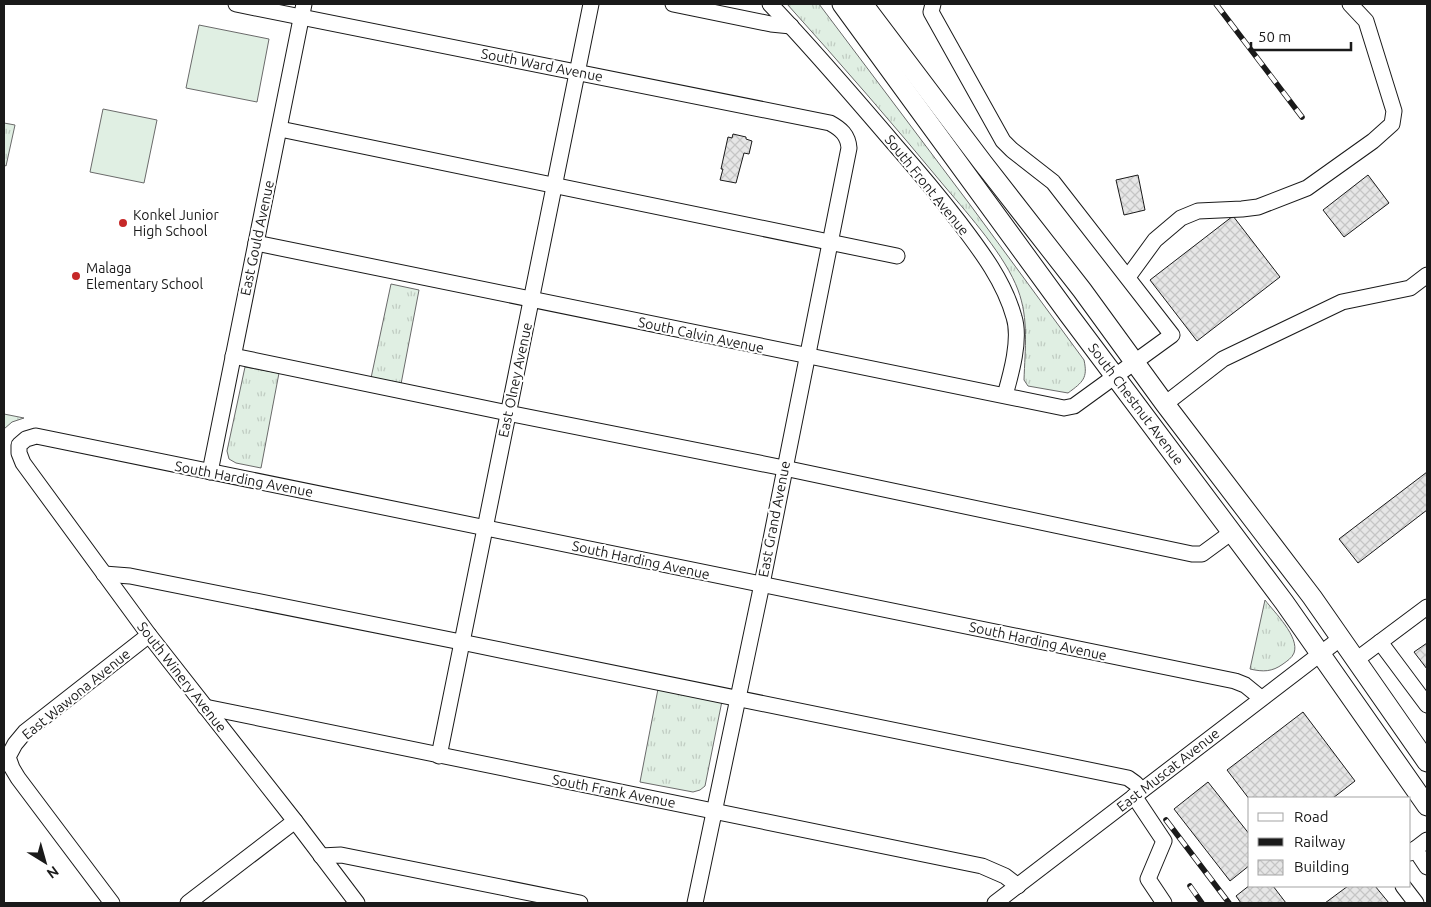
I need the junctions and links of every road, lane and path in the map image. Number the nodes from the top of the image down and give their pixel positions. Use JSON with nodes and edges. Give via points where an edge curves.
{"nodes":[{"id":1,"x":236,"y":4,"type":"edge"},
{"id":2,"x":591,"y":4,"type":"edge"},
{"id":3,"x":673,"y":4,"type":"edge"},
{"id":4,"x":770,"y":4,"type":"edge"},
{"id":5,"x":842,"y":4,"type":"edge"},
{"id":6,"x":863,"y":4,"type":"edge"},
{"id":7,"x":933,"y":4,"type":"edge"},
{"id":8,"x":1350,"y":4,"type":"edge"},
{"id":9,"x":302,"y":10,"type":"edge"},
{"id":10,"x":791,"y":26,"type":"junction"},
{"id":11,"x":576,"y":72,"type":"junction"},
{"id":12,"x":280,"y":129,"type":"junction"},
{"id":13,"x":845,"y":135,"type":"joint"},
{"id":14,"x":554,"y":186,"type":"junction"},
{"id":15,"x":829,"y":242,"type":"junction"},
{"id":16,"x":256,"y":243,"type":"junction"},
{"id":17,"x":897,"y":256,"type":"dead end"},
{"id":18,"x":1427,"y":275,"type":"edge"},
{"id":19,"x":1128,"y":277,"type":"junction"},
{"id":20,"x":531,"y":300,"type":"junction"},
{"id":21,"x":233,"y":356,"type":"junction"},
{"id":22,"x":807,"y":356,"type":"junction"},
{"id":23,"x":1134,"y":364,"type":"junction"},
{"id":24,"x":1116,"y":377,"type":"junction"},
{"id":25,"x":1005,"y":395,"type":"junction"},
{"id":26,"x":1165,"y":404,"type":"junction"},
{"id":27,"x":508,"y":414,"type":"junction"},
{"id":28,"x":19,"y":445,"type":"joint"},
{"id":29,"x":784,"y":468,"type":"junction"},
{"id":30,"x":210,"y":472,"type":"junction"},
{"id":31,"x":485,"y":528,"type":"junction"},
{"id":32,"x":1232,"y":532,"type":"junction"},
{"id":33,"x":104,"y":574,"type":"junction"},
{"id":34,"x":762,"y":584,"type":"junction"},
{"id":35,"x":1427,"y":607,"type":"edge"},
{"id":36,"x":149,"y":635,"type":"junction"},
{"id":37,"x":1341,"y":638,"type":"junction"},
{"id":38,"x":462,"y":642,"type":"junction"},
{"id":39,"x":1380,"y":642,"type":"junction"},
{"id":40,"x":1321,"y":653,"type":"junction"},
{"id":41,"x":1356,"y":660,"type":"junction"},
{"id":42,"x":738,"y":698,"type":"junction"},
{"id":43,"x":1261,"y":698,"type":"junction"},
{"id":44,"x":1427,"y":705,"type":"edge"},
{"id":45,"x":205,"y":707,"type":"junction"},
{"id":46,"x":439,"y":756,"type":"junction"},
{"id":47,"x":1427,"y":762,"type":"edge"},
{"id":48,"x":1138,"y":793,"type":"junction"},
{"id":49,"x":1427,"y":806,"type":"edge"},
{"id":50,"x":715,"y":811,"type":"junction"},
{"id":51,"x":295,"y":821,"type":"junction"},
{"id":52,"x":1427,"y":840,"type":"edge"},
{"id":53,"x":1412,"y":851,"type":"edge"},
{"id":54,"x":322,"y":856,"type":"junction"},
{"id":55,"x":1427,"y":867,"type":"edge"},
{"id":56,"x":1018,"y":886,"type":"junction"},
{"id":57,"x":1404,"y":887,"type":"edge"},
{"id":58,"x":112,"y":903,"type":"edge"},
{"id":59,"x":188,"y":903,"type":"edge"},
{"id":60,"x":357,"y":903,"type":"edge"},
{"id":61,"x":580,"y":903,"type":"edge"},
{"id":62,"x":695,"y":903,"type":"edge"},
{"id":63,"x":995,"y":903,"type":"edge"},
{"id":64,"x":1164,"y":903,"type":"edge"},
{"id":65,"x":1416,"y":903,"type":"edge"}],
"edges":[{"from":1,"to":9,"type":"street","name":"South Ward Avenue"},
{"from":2,"to":11,"type":"street","name":"East Olney Avenue"},
{"from":3,"to":10,"type":"street"},
{"from":4,"to":10,"type":"street","name":"South Front Avenue"},
{"from":5,"to":24,"type":"main road","name":"South Chestnut Avenue"},
{"from":6,"to":23,"type":"main road","name":"South Chestnut Avenue","via":[[1082,290]]},
{"from":7,"to":19,"type":"street","via":[[932,12],[1003,141],[1053,182]]},
{"from":8,"to":19,"type":"street","via":[[1366,21],[1394,111],[1392,124],[1307,188],[1258,207],[1198,211],[1180,218],[1155,240]]},
{"from":9,"to":11,"type":"street","name":"South Ward Avenue"},
{"from":9,"to":12,"type":"street","name":"East Gould Avenue"},
{"from":10,"to":25,"type":"street","name":"South Front Avenue","via":[[932,188],[997,276],[1015,319],[1016,340]]},
{"from":11,"to":13,"type":"street","name":"South Ward Avenue","via":[[830,123]]},
{"from":11,"to":14,"type":"street","name":"East Olney Avenue"},
{"from":12,"to":14,"type":"street"},
{"from":12,"to":16,"type":"street","name":"East Gould Avenue"},
{"from":13,"to":15,"type":"street","name":"East Grand Avenue","via":[[849,148]]},
{"from":14,"to":15,"type":"street"},
{"from":14,"to":20,"type":"street","name":"East Olney Avenue"},
{"from":15,"to":17,"type":"street"},
{"from":15,"to":22,"type":"street","name":"East Grand Avenue"},
{"from":16,"to":20,"type":"street","name":"South Calvin Avenue"},
{"from":16,"to":21,"type":"street","name":"East Gould Avenue"},
{"from":18,"to":26,"type":"street","via":[[1410,288],[1342,302],[1223,359]]},
{"from":19,"to":23,"type":"street","name":"South Calvin Avenue","via":[[1172,335]]},
{"from":20,"to":22,"type":"street","name":"South Calvin Avenue"},
{"from":20,"to":27,"type":"street","name":"East Olney Avenue"},
{"from":21,"to":27,"type":"street"},
{"from":21,"to":30,"type":"street","name":"East Gould Avenue"},
{"from":22,"to":25,"type":"street","name":"South Calvin Avenue"},
{"from":22,"to":29,"type":"street","name":"East Grand Avenue"},
{"from":23,"to":24,"type":"street","name":"South Calvin Avenue"},
{"from":23,"to":26,"type":"main road","name":"South Chestnut Avenue"},
{"from":24,"to":25,"type":"street","name":"South Calvin Avenue","via":[[1074,406],[1064,408]]},
{"from":24,"to":32,"type":"main road","name":"South Chestnut Avenue"},
{"from":26,"to":37,"type":"main road","name":"South Chestnut Avenue"},
{"from":27,"to":29,"type":"street"},
{"from":27,"to":31,"type":"street","name":"East Olney Avenue"},
{"from":28,"to":30,"type":"street","name":"South Harding Avenue","via":[[36,436]]},
{"from":28,"to":33,"type":"street","name":"South Winery Avenue","via":[[23,462]]},
{"from":29,"to":32,"type":"street","via":[[1192,554],[1202,554]]},
{"from":29,"to":34,"type":"street","name":"East Grand Avenue"},
{"from":30,"to":31,"type":"street","name":"South Harding Avenue"},
{"from":31,"to":34,"type":"street","name":"South Harding Avenue"},
{"from":31,"to":38,"type":"street","name":"East Olney Avenue"},
{"from":32,"to":40,"type":"main road","name":"South Chestnut Avenue"},
{"from":33,"to":36,"type":"street","name":"South Winery Avenue"},
{"from":33,"to":38,"type":"street","via":[[130,576]]},
{"from":34,"to":42,"type":"street","name":"East Grand Avenue"},
{"from":34,"to":43,"type":"street","name":"South Harding Avenue","via":[[1235,681]]},
{"from":35,"to":39,"type":"street"},
{"from":36,"to":45,"type":"street","name":"South Winery Avenue"},
{"from":36,"to":58,"type":"street","name":"East Wawona Avenue","via":[[26,732],[8,757],[18,778]]},
{"from":37,"to":40,"type":"street","name":"East Muscat Avenue"},
{"from":37,"to":41,"type":"main road","name":"South Chestnut Avenue"},
{"from":38,"to":42,"type":"street"},
{"from":38,"to":46,"type":"street","name":"East Olney Avenue"},
{"from":39,"to":41,"type":"street"},
{"from":39,"to":44,"type":"street"},
{"from":40,"to":43,"type":"street","name":"East Muscat Avenue"},
{"from":40,"to":49,"type":"main road","name":"South Chestnut Avenue"},
{"from":41,"to":47,"type":"main road","name":"South Chestnut Avenue"},
{"from":42,"to":48,"type":"street","via":[[1128,778],[1135,783]]},
{"from":42,"to":50,"type":"street","name":"East Grand Avenue"},
{"from":43,"to":48,"type":"street","name":"East Muscat Avenue"},
{"from":45,"to":46,"type":"street","name":"South Frank Avenue"},
{"from":45,"to":51,"type":"street","name":"South Winery Avenue"},
{"from":46,"to":50,"type":"street","name":"South Frank Avenue"},
{"from":48,"to":56,"type":"street","name":"East Muscat Avenue"},
{"from":48,"to":64,"type":"street","via":[[1164,841],[1148,879]]},
{"from":50,"to":56,"type":"street","name":"South Frank Avenue","via":[[982,866]]},
{"from":50,"to":62,"type":"street","name":"East Grand Avenue"},
{"from":51,"to":54,"type":"street","name":"South Winery Avenue"},
{"from":51,"to":59,"type":"street"},
{"from":52,"to":53,"type":"street"},
{"from":53,"to":55,"type":"street"},
{"from":54,"to":60,"type":"street","name":"South Winery Avenue"},
{"from":54,"to":61,"type":"street","via":[[341,855]]},
{"from":56,"to":63,"type":"street","name":"East Muscat Avenue"},
{"from":57,"to":65,"type":"street"}]}
